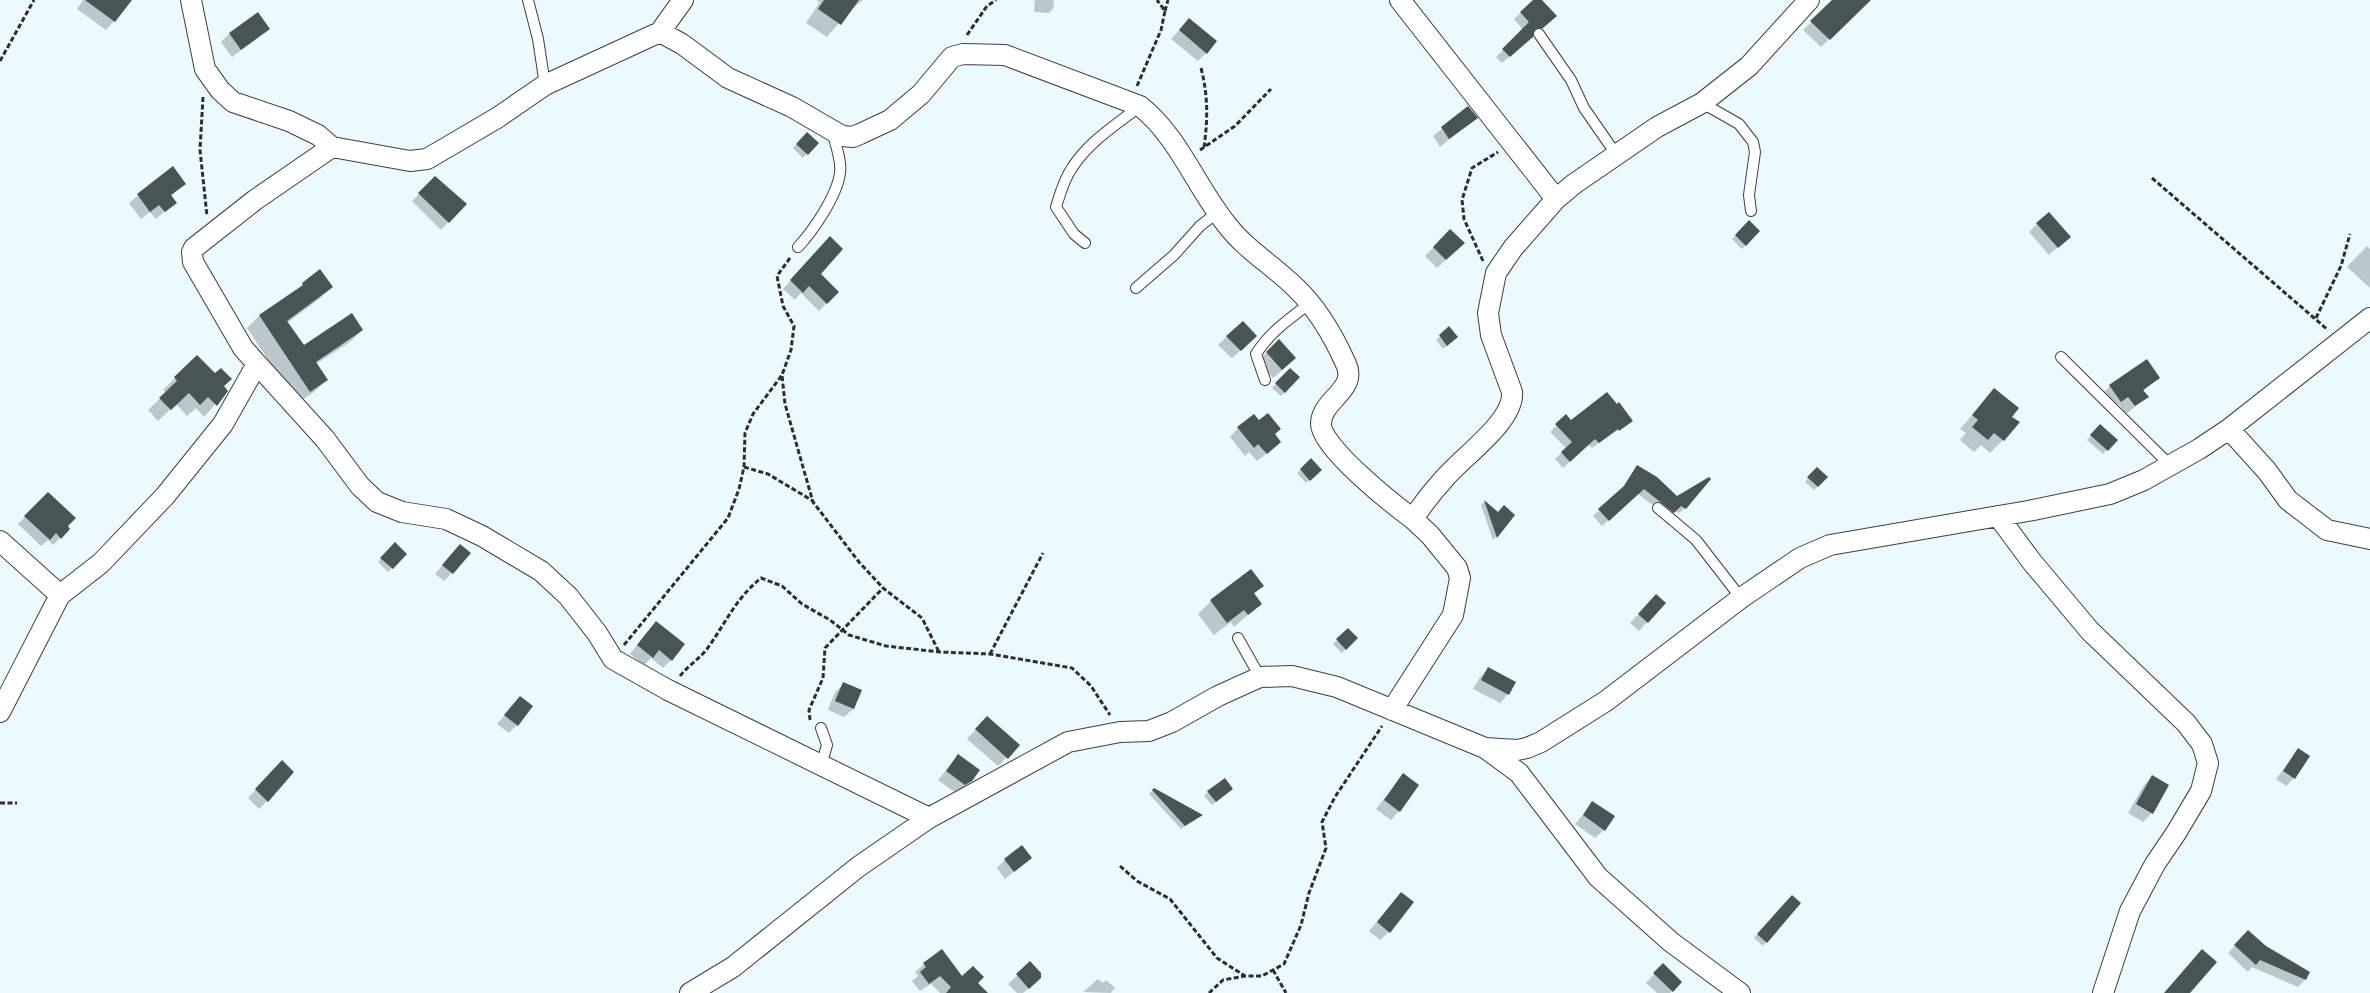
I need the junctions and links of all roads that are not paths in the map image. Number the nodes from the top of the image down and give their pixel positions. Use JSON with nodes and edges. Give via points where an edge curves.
{"nodes":[{"id":1,"x":191,"y":0,"type":"edge"},
{"id":2,"x":528,"y":0,"type":"edge"},
{"id":3,"x":683,"y":0,"type":"edge"},
{"id":4,"x":1400,"y":0,"type":"edge"},
{"id":5,"x":1809,"y":0,"type":"edge"},
{"id":6,"x":660,"y":32,"type":"junction"},
{"id":7,"x":1539,"y":34,"type":"dead end"},
{"id":8,"x":545,"y":85,"type":"junction"},
{"id":9,"x":1702,"y":103,"type":"junction"},
{"id":10,"x":1136,"y":104,"type":"junction"},
{"id":11,"x":832,"y":132,"type":"junction"},
{"id":12,"x":332,"y":147,"type":"junction"},
{"id":13,"x":1616,"y":154,"type":"junction"},
{"id":14,"x":1556,"y":199,"type":"junction"},
{"id":15,"x":1751,"y":211,"type":"dead end"},
{"id":16,"x":1218,"y":212,"type":"junction"},
{"id":17,"x":1085,"y":243,"type":"dead end"},
{"id":18,"x":798,"y":247,"type":"road end"},
{"id":19,"x":1136,"y":288,"type":"dead end"},
{"id":20,"x":1310,"y":303,"type":"junction"},
{"id":21,"x":2370,"y":318,"type":"edge"},
{"id":22,"x":2061,"y":357,"type":"dead end"},
{"id":23,"x":257,"y":364,"type":"junction"},
{"id":24,"x":1265,"y":380,"type":"dead end"},
{"id":25,"x":2229,"y":429,"type":"junction"},
{"id":26,"x":2171,"y":466,"type":"junction"},
{"id":27,"x":1658,"y":508,"type":"dead end"},
{"id":28,"x":1998,"y":516,"type":"junction"},
{"id":29,"x":1413,"y":519,"type":"junction"},
{"id":30,"x":2370,"y":539,"type":"edge"},
{"id":31,"x":0,"y":541,"type":"edge"},
{"id":32,"x":60,"y":595,"type":"junction"},
{"id":33,"x":1741,"y":598,"type":"junction"},
{"id":34,"x":1238,"y":638,"type":"dead end"},
{"id":35,"x":1260,"y":677,"type":"junction"},
{"id":36,"x":1392,"y":710,"type":"junction"},
{"id":37,"x":0,"y":712,"type":"edge"},
{"id":38,"x":820,"y":728,"type":"road end"},
{"id":39,"x":1485,"y":748,"type":"junction"},
{"id":40,"x":822,"y":766,"type":"junction"},
{"id":41,"x":929,"y":818,"type":"junction"},
{"id":42,"x":690,"y":993,"type":"edge"},
{"id":43,"x":1740,"y":993,"type":"edge"},
{"id":44,"x":2103,"y":993,"type":"edge"}],
"edges":[{"from":1,"to":12,"type":"street","via":[[205,69],[220,90],[233,102],[289,121],[318,135]]},
{"from":2,"to":8,"type":"lane"},
{"from":3,"to":6,"type":"street"},
{"from":4,"to":14,"type":"street"},
{"from":5,"to":9,"type":"street","via":[[1749,66]]},
{"from":6,"to":8,"type":"street"},
{"from":6,"to":11,"type":"street","via":[[728,78],[792,107]]},
{"from":7,"to":13,"type":"lane"},
{"from":8,"to":12,"type":"street","via":[[427,159],[410,161]]},
{"from":9,"to":13,"type":"street"},
{"from":9,"to":15,"type":"lane","via":[[1739,124],[1753,142]]},
{"from":10,"to":11,"type":"street","via":[[1005,55],[963,54],[952,57],[921,94],[890,120],[853,137]]},
{"from":10,"to":16,"type":"street","via":[[1153,116]]},
{"from":10,"to":17,"type":"lane","via":[[1085,149],[1070,169],[1062,189],[1056,207],[1074,234]]},
{"from":11,"to":18,"type":"lane","via":[[840,173],[816,224]]},
{"from":12,"to":23,"type":"street","via":[[255,200],[194,248],[193,262],[243,348]]},
{"from":13,"to":14,"type":"street"},
{"from":14,"to":29,"type":"street","via":[[1513,248],[1496,273],[1488,313],[1491,335],[1512,392],[1510,408],[1444,478]]},
{"from":16,"to":19,"type":"lane"},
{"from":16,"to":20,"type":"street","via":[[1241,242]]},
{"from":20,"to":24,"type":"lane","via":[[1278,326],[1256,354]]},
{"from":20,"to":29,"type":"street","via":[[1339,349],[1349,376],[1347,385],[1320,421],[1321,429],[1332,446],[1370,486]]},
{"from":21,"to":25,"type":"street"},
{"from":22,"to":26,"type":"lane"},
{"from":23,"to":32,"type":"street","via":[[223,424],[165,496],[102,563]]},
{"from":23,"to":40,"type":"street","via":[[377,502],[402,512],[446,519],[541,571],[568,596],[613,659],[668,690]]},
{"from":25,"to":26,"type":"street"},
{"from":25,"to":30,"type":"street","via":[[2288,500],[2327,530]]},
{"from":26,"to":28,"type":"street","via":[[2110,494]]},
{"from":27,"to":33,"type":"lane","via":[[1696,540]]},
{"from":28,"to":33,"type":"street","via":[[1830,545],[1800,558]]},
{"from":28,"to":44,"type":"street","via":[[2090,631],[2186,723],[2202,744],[2208,762],[2200,791],[2130,911]]},
{"from":29,"to":36,"type":"street","via":[[1457,568],[1460,578],[1453,615]]},
{"from":31,"to":32,"type":"street"},
{"from":32,"to":37,"type":"street"},
{"from":33,"to":39,"type":"street","via":[[1606,701],[1541,742],[1516,750]]},
{"from":34,"to":35,"type":"lane"},
{"from":35,"to":36,"type":"street","via":[[1292,676],[1337,687]]},
{"from":35,"to":41,"type":"street","via":[[1149,731],[1120,732],[1068,742]]},
{"from":36,"to":39,"type":"street"},
{"from":38,"to":40,"type":"lane","via":[[827,745]]},
{"from":39,"to":43,"type":"street","via":[[1519,773],[1598,877],[1671,942]]},
{"from":40,"to":41,"type":"street"},
{"from":41,"to":42,"type":"street","via":[[858,867],[733,967]]}]}
